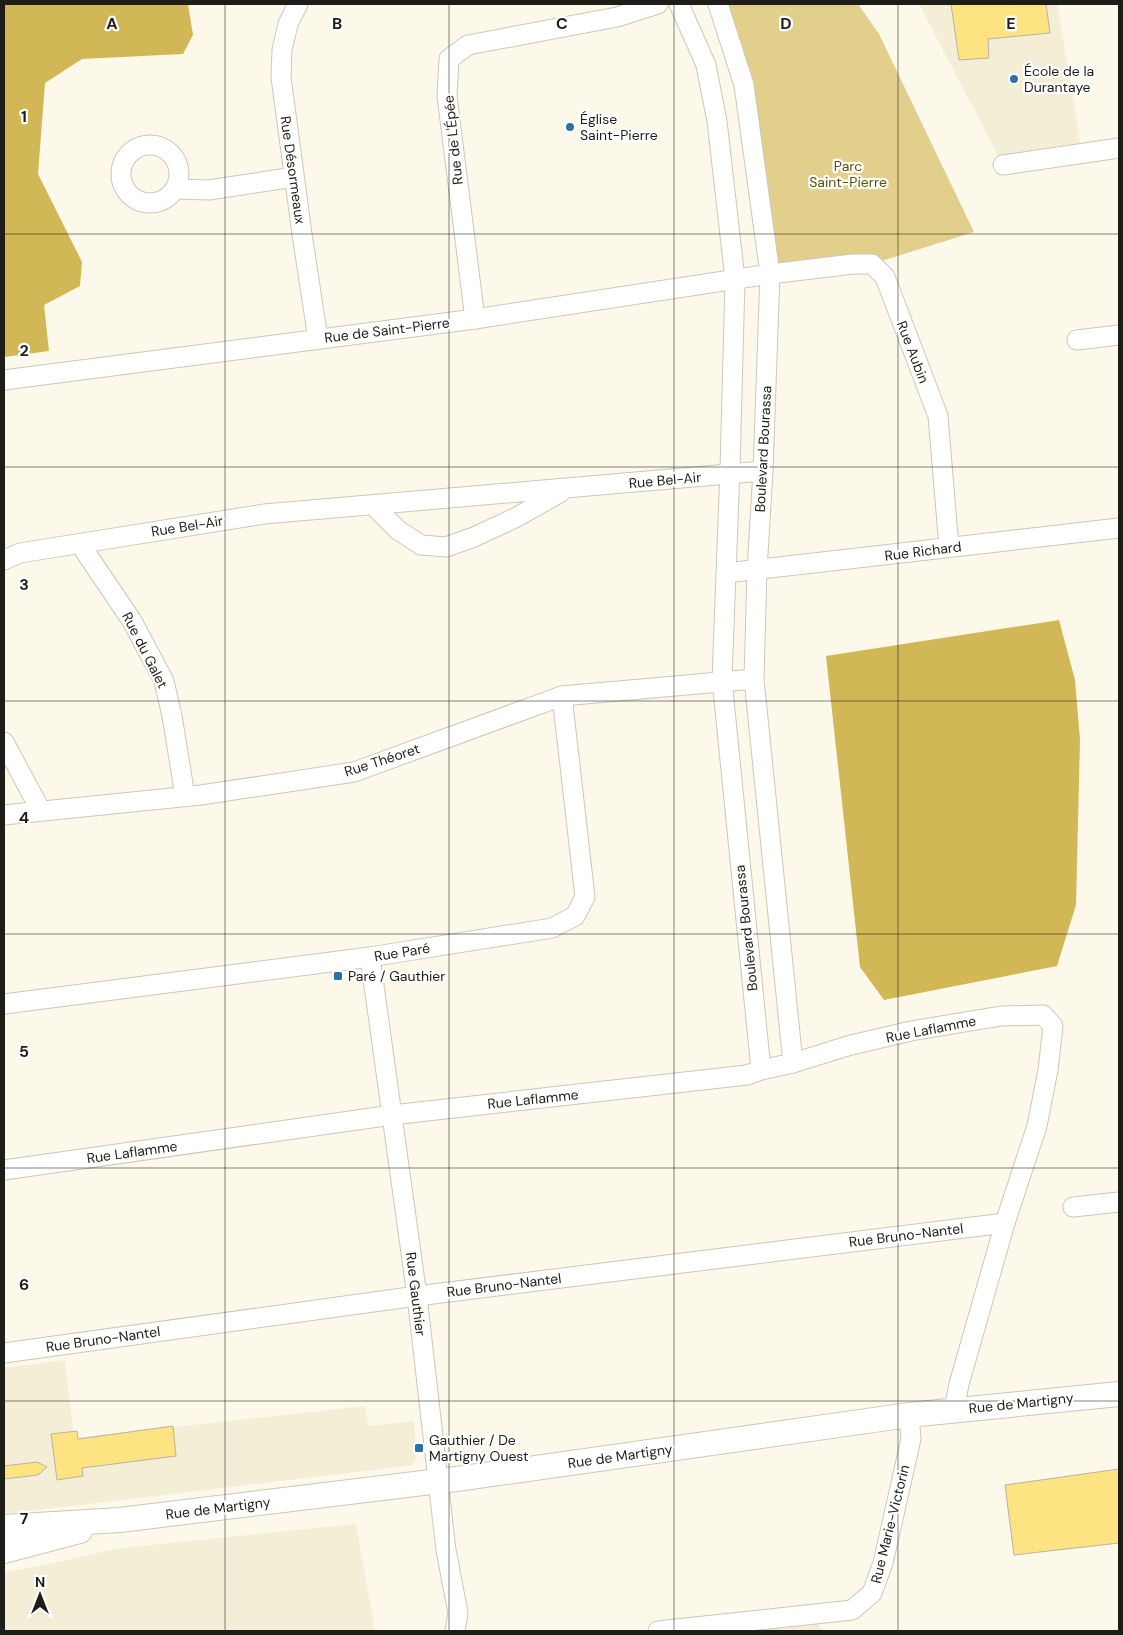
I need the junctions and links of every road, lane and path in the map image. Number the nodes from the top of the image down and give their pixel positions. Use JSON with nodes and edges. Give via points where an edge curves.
{"nodes":[{"id":1,"x":298,"y":4,"type":"edge"},
{"id":2,"x":658,"y":4,"type":"edge"},
{"id":3,"x":679,"y":4,"type":"edge"},
{"id":4,"x":718,"y":4,"type":"edge"},
{"id":5,"x":749,"y":116,"type":"junction"},
{"id":6,"x":717,"y":121,"type":"junction"},
{"id":7,"x":1119,"y":148,"type":"edge"},
{"id":8,"x":1003,"y":165,"type":"dead end"},
{"id":9,"x":294,"y":177,"type":"junction"},
{"id":10,"x":175,"y":188,"type":"dead end"},
{"id":11,"x":770,"y":274,"type":"junction"},
{"id":12,"x":735,"y":279,"type":"junction"},
{"id":13,"x":475,"y":319,"type":"junction"},
{"id":14,"x":1119,"y":335,"type":"edge"},
{"id":15,"x":318,"y":339,"type":"junction"},
{"id":16,"x":1078,"y":340,"type":"dead end"},
{"id":17,"x":4,"y":380,"type":"edge"},
{"id":18,"x":763,"y":471,"type":"junction"},
{"id":19,"x":730,"y":474,"type":"junction"},
{"id":20,"x":566,"y":489,"type":"junction"},
{"id":21,"x":373,"y":505,"type":"junction"},
{"id":22,"x":1119,"y":528,"type":"edge"},
{"id":23,"x":80,"y":544,"type":"junction"},
{"id":24,"x":949,"y":547,"type":"junction"},
{"id":25,"x":4,"y":560,"type":"edge"},
{"id":26,"x":757,"y":570,"type":"junction"},
{"id":27,"x":726,"y":574,"type":"junction"},
{"id":28,"x":754,"y":679,"type":"junction"},
{"id":29,"x":722,"y":682,"type":"junction"},
{"id":30,"x":562,"y":696,"type":"junction"},
{"id":31,"x":4,"y":742,"type":"edge"},
{"id":32,"x":765,"y":782,"type":"junction"},
{"id":33,"x":732,"y":786,"type":"junction"},
{"id":34,"x":185,"y":796,"type":"junction"},
{"id":35,"x":41,"y":811,"type":"junction"},
{"id":36,"x":4,"y":815,"type":"edge"},
{"id":37,"x":370,"y":957,"type":"junction"},
{"id":38,"x":4,"y":1004,"type":"edge"},
{"id":39,"x":793,"y":1063,"type":"junction"},
{"id":40,"x":760,"y":1070,"type":"junction"},
{"id":41,"x":392,"y":1115,"type":"junction"},
{"id":42,"x":4,"y":1170,"type":"edge"},
{"id":43,"x":1119,"y":1202,"type":"edge"},
{"id":44,"x":1073,"y":1207,"type":"dead end"},
{"id":45,"x":1005,"y":1223,"type":"junction"},
{"id":46,"x":417,"y":1296,"type":"junction"},
{"id":47,"x":4,"y":1353,"type":"edge"},
{"id":48,"x":1119,"y":1394,"type":"edge"},
{"id":49,"x":954,"y":1410,"type":"junction"},
{"id":50,"x":909,"y":1415,"type":"junction"},
{"id":51,"x":438,"y":1482,"type":"junction"},
{"id":52,"x":120,"y":1520,"type":"junction"},
{"id":53,"x":4,"y":1527,"type":"edge"},
{"id":54,"x":4,"y":1551,"type":"edge"},
{"id":55,"x":455,"y":1631,"type":"edge"},
{"id":56,"x":658,"y":1631,"type":"edge"}],
"edges":[{"from":1,"to":9,"type":"street","name":"Rue Désormeaux","via":[[288,24],[282,50],[281,77]]},
{"from":2,"to":13,"type":"street","name":"Rue de L'Épée","via":[[617,17],[468,45],[449,59],[447,96]]},
{"from":3,"to":6,"type":"street","name":"Boulevard Bourassa","via":[[706,65]]},
{"from":4,"to":5,"type":"street","name":"Boulevard Bourassa","via":[[744,86]]},
{"from":5,"to":6,"type":"street"},
{"from":5,"to":11,"type":"street","name":"Boulevard Bourassa"},
{"from":6,"to":12,"type":"street","name":"Boulevard Bourassa"},
{"from":7,"to":8,"type":"street"},
{"from":9,"to":10,"type":"street","via":[[209,190]]},
{"from":9,"to":15,"type":"street","name":"Rue Désormeaux"},
{"from":11,"to":12,"type":"street","name":"Rue de Saint-Pierre"},
{"from":11,"to":18,"type":"street","name":"Boulevard Bourassa"},
{"from":11,"to":24,"type":"street","name":"Rue Aubin","via":[[872,264],[885,277],[938,416]]},
{"from":12,"to":13,"type":"street","name":"Rue de Saint-Pierre"},
{"from":12,"to":19,"type":"street","name":"Boulevard Bourassa"},
{"from":13,"to":15,"type":"street","name":"Rue de Saint-Pierre"},
{"from":14,"to":16,"type":"street"},
{"from":15,"to":17,"type":"street","name":"Rue de Saint-Pierre"},
{"from":18,"to":19,"type":"street","name":"Rue Bel-Air"},
{"from":18,"to":26,"type":"street","name":"Boulevard Bourassa"},
{"from":19,"to":20,"type":"street","name":"Rue Bel-Air"},
{"from":19,"to":27,"type":"street","name":"Boulevard Bourassa"},
{"from":20,"to":21,"type":"street","name":"Rue Bel-Air"},
{"from":20,"to":21,"type":"street","name":"Rue Bel-Air","via":[[515,518],[446,547],[421,545],[398,530]]},
{"from":21,"to":23,"type":"street","name":"Rue Bel-Air","via":[[264,514]]},
{"from":22,"to":24,"type":"street","name":"Rue Richard"},
{"from":23,"to":25,"type":"street","name":"Rue Bel-Air","via":[[20,553]]},
{"from":23,"to":34,"type":"street","name":"Rue du Galet","via":[[132,620],[164,681]]},
{"from":24,"to":26,"type":"street","name":"Rue Richard"},
{"from":26,"to":27,"type":"street","name":"Rue Richard"},
{"from":26,"to":28,"type":"street","name":"Boulevard Bourassa"},
{"from":27,"to":29,"type":"street","name":"Boulevard Bourassa"},
{"from":28,"to":29,"type":"street","name":"Rue Théoret"},
{"from":28,"to":32,"type":"street","name":"Boulevard Bourassa"},
{"from":29,"to":30,"type":"street","name":"Rue Théoret"},
{"from":29,"to":33,"type":"street","name":"Boulevard Bourassa"},
{"from":30,"to":34,"type":"street","name":"Rue Théoret","via":[[354,772]]},
{"from":30,"to":37,"type":"street","name":"Rue Paré","via":[[585,897],[575,916],[552,928]]},
{"from":31,"to":35,"type":"street"},
{"from":32,"to":33,"type":"street"},
{"from":32,"to":39,"type":"street","name":"Boulevard Bourassa"},
{"from":33,"to":40,"type":"street","name":"Boulevard Bourassa"},
{"from":34,"to":35,"type":"street","name":"Rue Théoret"},
{"from":35,"to":36,"type":"street","name":"Rue Théoret"},
{"from":37,"to":38,"type":"street","name":"Rue Paré"},
{"from":37,"to":41,"type":"street","name":"Rue Gauthier"},
{"from":39,"to":40,"type":"street","name":"Rue Laflamme"},
{"from":39,"to":45,"type":"street","name":"Rue Laflamme","via":[[911,1032],[1001,1016],[1043,1015],[1053,1026],[1048,1070],[1037,1126]]},
{"from":40,"to":41,"type":"street","name":"Rue Laflamme","via":[[703,1081]]},
{"from":41,"to":42,"type":"street","name":"Rue Laflamme"},
{"from":41,"to":46,"type":"street","name":"Rue Gauthier"},
{"from":43,"to":44,"type":"street"},
{"from":45,"to":46,"type":"street","name":"Rue Bruno-Nantel"},
{"from":45,"to":49,"type":"street"},
{"from":46,"to":47,"type":"street","name":"Rue Bruno-Nantel"},
{"from":46,"to":51,"type":"street","name":"Rue Gauthier"},
{"from":48,"to":49,"type":"main road","name":"Rue de Martigny"},
{"from":49,"to":50,"type":"main road","name":"Rue de Martigny"},
{"from":50,"to":51,"type":"main road","name":"Rue de Martigny"},
{"from":50,"to":56,"type":"street","name":"Rue Marie-Victorin","via":[[911,1439],[883,1563],[872,1593],[852,1610]]},
{"from":51,"to":52,"type":"main road","name":"Rue de Martigny"},
{"from":51,"to":55,"type":"street","name":"Rue Gauthier","via":[[458,1613]]},
{"from":52,"to":53,"type":"main road","name":"Rue de Martigny"},
{"from":52,"to":54,"type":"main road","name":"Rue de Martigny"}]}
